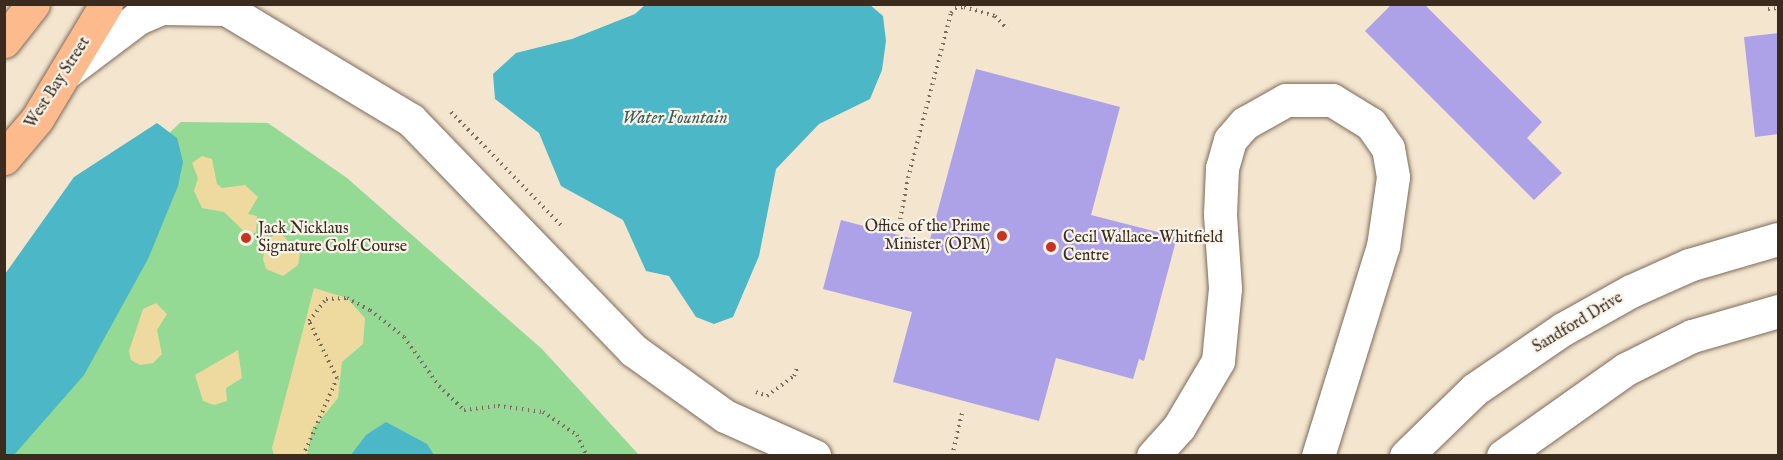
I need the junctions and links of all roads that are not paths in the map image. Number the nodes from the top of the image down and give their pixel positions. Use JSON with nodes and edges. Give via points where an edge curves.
{"nodes":[{"id":1,"x":33,"y":4,"type":"edge"},
{"id":2,"x":106,"y":4,"type":"edge"},
{"id":3,"x":222,"y":7,"type":"edge"},
{"id":4,"x":4,"y":41,"type":"edge"},
{"id":5,"x":65,"y":73,"type":"junction"},
{"id":6,"x":4,"y":158,"type":"edge"},
{"id":7,"x":1779,"y":239,"type":"edge"},
{"id":8,"x":1779,"y":311,"type":"edge"},
{"id":9,"x":814,"y":456,"type":"edge"},
{"id":10,"x":1153,"y":456,"type":"edge"},
{"id":11,"x":1318,"y":456,"type":"edge"},
{"id":12,"x":1406,"y":456,"type":"edge"},
{"id":13,"x":1503,"y":456,"type":"edge"}],
"edges":[{"from":1,"to":4,"type":"main road"},
{"from":2,"to":5,"type":"main road","name":"West Bay Street"},
{"from":3,"to":5,"type":"street","via":[[162,8],[138,18]]},
{"from":3,"to":9,"type":"street","via":[[411,120],[633,350],[724,416]]},
{"from":5,"to":6,"type":"main road","name":"West Bay Street","via":[[37,118]]},
{"from":7,"to":12,"type":"street","name":"Sandford Drive","via":[[1689,266],[1631,291],[1563,329],[1475,389]]},
{"from":8,"to":13,"type":"street","via":[[1692,336],[1626,369]]},
{"from":10,"to":11,"type":"street","via":[[1179,428],[1218,361],[1226,288],[1220,214],[1222,168],[1230,140],[1245,123],[1286,100],[1332,100],[1371,124],[1388,148],[1393,177],[1383,246]]}]}
